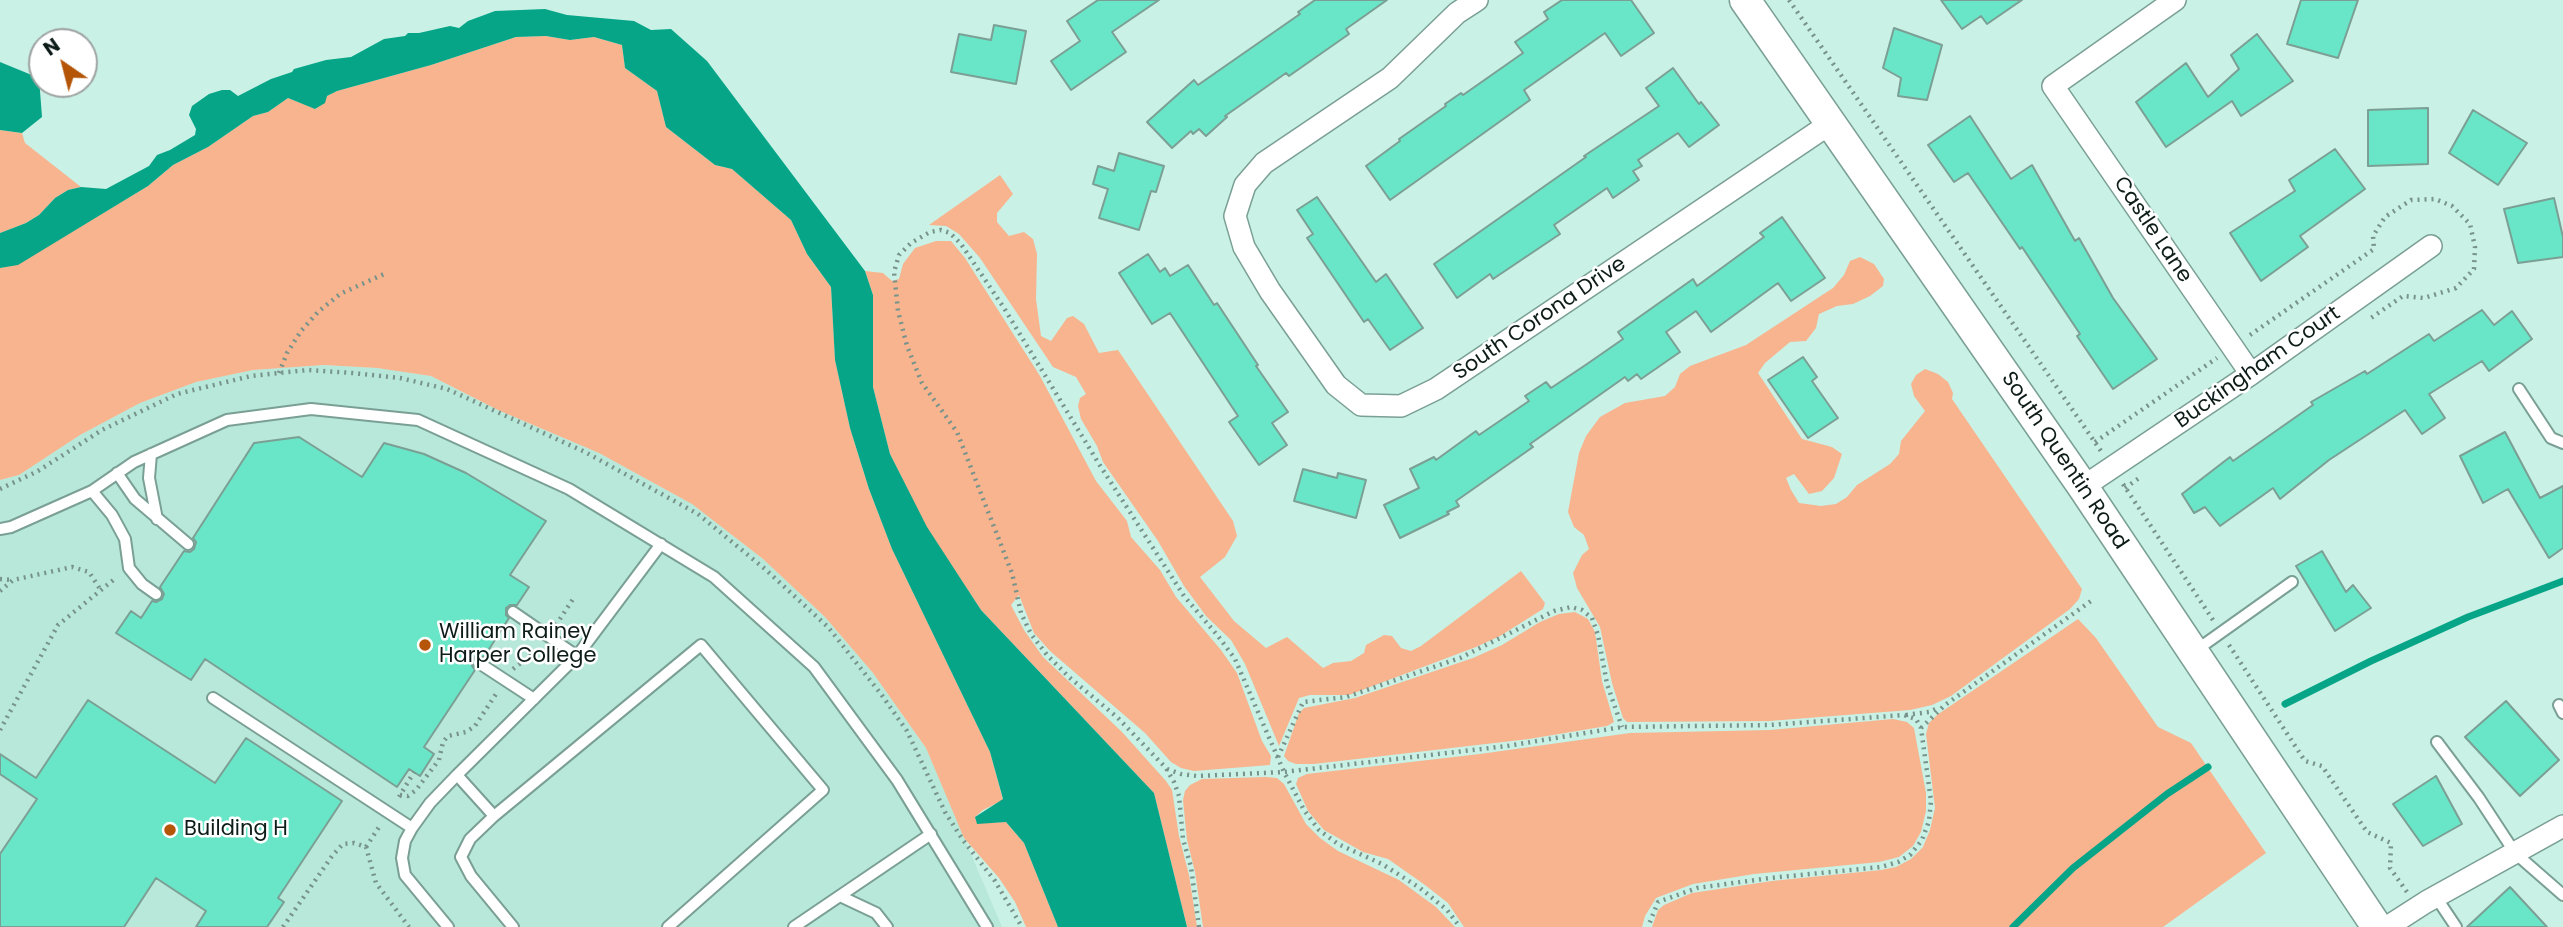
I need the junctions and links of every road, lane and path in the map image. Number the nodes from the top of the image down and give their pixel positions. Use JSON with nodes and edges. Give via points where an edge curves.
{"nodes":[{"id":1,"x":1477,"y":0,"type":"edge"},
{"id":2,"x":1745,"y":0,"type":"edge"},
{"id":3,"x":2175,"y":0,"type":"edge"},
{"id":4,"x":1831,"y":123,"type":"junction"},
{"id":5,"x":2431,"y":246,"type":"dead end"},
{"id":6,"x":384,"y":274,"type":"dead end"},
{"id":7,"x":279,"y":373,"type":"junction"},
{"id":8,"x":2251,"y":374,"type":"junction"},
{"id":9,"x":2519,"y":389,"type":"dead end"},
{"id":10,"x":2563,"y":443,"type":"edge"},
{"id":11,"x":151,"y":454,"type":"junction"},
{"id":12,"x":117,"y":473,"type":"junction"},
{"id":13,"x":2083,"y":487,"type":"junction"},
{"id":14,"x":0,"y":488,"type":"edge"},
{"id":15,"x":92,"y":491,"type":"junction"},
{"id":16,"x":156,"y":519,"type":"junction"},
{"id":17,"x":0,"y":529,"type":"edge"},
{"id":18,"x":188,"y":544,"type":"dead end"},
{"id":19,"x":661,"y":544,"type":"junction"},
{"id":20,"x":129,"y":568,"type":"junction"},
{"id":21,"x":0,"y":579,"type":"edge"},
{"id":22,"x":13,"y":580,"type":"junction"},
{"id":23,"x":2292,"y":582,"type":"dead end"},
{"id":24,"x":100,"y":589,"type":"junction"},
{"id":25,"x":0,"y":591,"type":"edge"},
{"id":26,"x":156,"y":594,"type":"dead end"},
{"id":27,"x":573,"y":599,"type":"dead end"},
{"id":28,"x":2091,"y":601,"type":"dead end"},
{"id":29,"x":513,"y":612,"type":"dead end"},
{"id":30,"x":548,"y":636,"type":"junction"},
{"id":31,"x":2193,"y":652,"type":"junction"},
{"id":32,"x":577,"y":656,"type":"junction"},
{"id":33,"x":480,"y":663,"type":"dead end"},
{"id":34,"x":505,"y":680,"type":"junction"},
{"id":35,"x":213,"y":698,"type":"dead end"},
{"id":36,"x":534,"y":699,"type":"junction"},
{"id":37,"x":1945,"y":705,"type":"junction"},
{"id":38,"x":1904,"y":715,"type":"junction"},
{"id":39,"x":1622,"y":727,"type":"junction"},
{"id":40,"x":1921,"y":728,"type":"junction"},
{"id":41,"x":0,"y":730,"type":"edge"},
{"id":42,"x":2437,"y":742,"type":"dead end"},
{"id":43,"x":1278,"y":758,"type":"junction"},
{"id":44,"x":1166,"y":768,"type":"junction"},
{"id":45,"x":1284,"y":772,"type":"junction"},
{"id":46,"x":457,"y":775,"type":"junction"},
{"id":47,"x":400,"y":795,"type":"dead end"},
{"id":48,"x":494,"y":816,"type":"junction"},
{"id":49,"x":2563,"y":826,"type":"edge"},
{"id":50,"x":412,"y":828,"type":"junction"},
{"id":51,"x":931,"y":834,"type":"junction"},
{"id":52,"x":2515,"y":853,"type":"junction"},
{"id":53,"x":2563,"y":895,"type":"edge"},
{"id":54,"x":842,"y":897,"type":"junction"},
{"id":55,"x":2436,"y":897,"type":"junction"},
{"id":56,"x":283,"y":927,"type":"edge"},
{"id":57,"x":410,"y":927,"type":"edge"},
{"id":58,"x":448,"y":927,"type":"edge"},
{"id":59,"x":513,"y":927,"type":"edge"},
{"id":60,"x":668,"y":927,"type":"edge"},
{"id":61,"x":794,"y":927,"type":"edge"},
{"id":62,"x":887,"y":927,"type":"edge"},
{"id":63,"x":987,"y":927,"type":"edge"},
{"id":64,"x":1022,"y":927,"type":"edge"},
{"id":65,"x":1199,"y":927,"type":"edge"},
{"id":66,"x":1460,"y":927,"type":"edge"},
{"id":67,"x":1648,"y":927,"type":"edge"},
{"id":68,"x":2376,"y":927,"type":"edge"},
{"id":69,"x":2387,"y":927,"type":"edge"},
{"id":70,"x":2456,"y":927,"type":"edge"}],
"edges":[{"from":1,"to":4,"type":"street","name":"South Corona Drive","via":[[1457,13],[1390,78],[1264,163],[1245,185],[1235,216],[1244,247],[1270,291],[1336,385],[1361,405],[1401,406],[1436,389]]},
{"from":2,"to":4,"type":"main road","name":"South Quentin Road"},
{"from":3,"to":8,"type":"street","name":"Castle Lane","via":[[2053,86]]},
{"from":4,"to":13,"type":"main road","name":"South Quentin Road"},
{"from":5,"to":8,"type":"street","name":"Buckingham Court"},
{"from":6,"to":7,"type":"path","via":[[340,294],[318,312],[301,331]]},
{"from":7,"to":14,"type":"path","via":[[177,394]]},
{"from":7,"to":64,"type":"path","via":[[308,370],[376,375],[447,389],[585,452],[698,514],[828,627],[866,675],[907,732],[945,812]]},
{"from":8,"to":13,"type":"street","name":"Buckingham Court"},
{"from":9,"to":10,"type":"lane","via":[[2551,438]]},
{"from":11,"to":12,"type":"lane"},
{"from":11,"to":16,"type":"lane","via":[[149,478]]},
{"from":11,"to":19,"type":"lane","via":[[227,420],[311,409],[418,420],[569,489]]},
{"from":12,"to":15,"type":"lane"},
{"from":12,"to":16,"type":"lane"},
{"from":13,"to":31,"type":"main road","name":"South Quentin Road"},
{"from":15,"to":17,"type":"lane"},
{"from":15,"to":20,"type":"lane","via":[[124,539]]},
{"from":16,"to":18,"type":"lane"},
{"from":19,"to":32,"type":"lane"},
{"from":19,"to":51,"type":"lane","via":[[714,577],[814,667]]},
{"from":20,"to":24,"type":"path"},
{"from":20,"to":26,"type":"lane"},
{"from":21,"to":22,"type":"path"},
{"from":22,"to":24,"type":"path","via":[[72,567],[89,572]]},
{"from":22,"to":25,"type":"path"},
{"from":23,"to":31,"type":"lane"},
{"from":24,"to":41,"type":"path","via":[[58,625]]},
{"from":27,"to":30,"type":"path"},
{"from":28,"to":37,"type":"path"},
{"from":29,"to":30,"type":"lane"},
{"from":30,"to":32,"type":"lane"},
{"from":30,"to":34,"type":"path"},
{"from":31,"to":68,"type":"main road","name":"South Quentin Road"},
{"from":32,"to":36,"type":"lane"},
{"from":33,"to":34,"type":"lane"},
{"from":34,"to":36,"type":"lane"},
{"from":34,"to":47,"type":"path","via":[[475,726],[448,736],[429,776],[408,796]]},
{"from":35,"to":50,"type":"lane"},
{"from":36,"to":46,"type":"lane"},
{"from":37,"to":38,"type":"path"},
{"from":37,"to":40,"type":"path"},
{"from":38,"to":39,"type":"path","via":[[1770,725]]},
{"from":38,"to":40,"type":"path","via":[[1916,719]]},
{"from":39,"to":43,"type":"path","via":[[1592,618],[1570,607],[1460,658],[1346,697],[1303,702]]},
{"from":39,"to":45,"type":"path","via":[[1507,746]]},
{"from":40,"to":67,"type":"path","via":[[1931,801],[1922,840],[1910,855],[1881,867],[1698,888],[1658,902]]},
{"from":42,"to":52,"type":"lane"},
{"from":43,"to":44,"type":"path","via":[[1234,659],[1184,596],[1003,307],[961,244],[950,233],[930,232],[899,255],[894,272],[898,311],[922,383],[957,432],[973,471],[1012,573],[1021,613],[1047,655]]},
{"from":43,"to":45,"type":"path"},
{"from":44,"to":45,"type":"path","via":[[1197,776]]},
{"from":44,"to":65,"type":"path","via":[[1179,796]]},
{"from":45,"to":66,"type":"path","via":[[1319,830],[1420,888]]},
{"from":46,"to":48,"type":"lane"},
{"from":46,"to":50,"type":"lane"},
{"from":48,"to":59,"type":"lane","via":[[470,839],[461,857]]},
{"from":48,"to":60,"type":"lane","via":[[701,645],[823,790]]},
{"from":49,"to":52,"type":"street"},
{"from":50,"to":58,"type":"lane","via":[[402,858],[405,875]]},
{"from":51,"to":54,"type":"lane"},
{"from":51,"to":63,"type":"lane"},
{"from":52,"to":53,"type":"lane"},
{"from":52,"to":55,"type":"street"},
{"from":54,"to":61,"type":"lane"},
{"from":54,"to":62,"type":"lane","via":[[876,913]]},
{"from":55,"to":69,"type":"street"},
{"from":55,"to":70,"type":"lane"},
{"from":56,"to":57,"type":"path","via":[[332,856],[343,844],[354,843],[366,847],[376,883]]}]}
